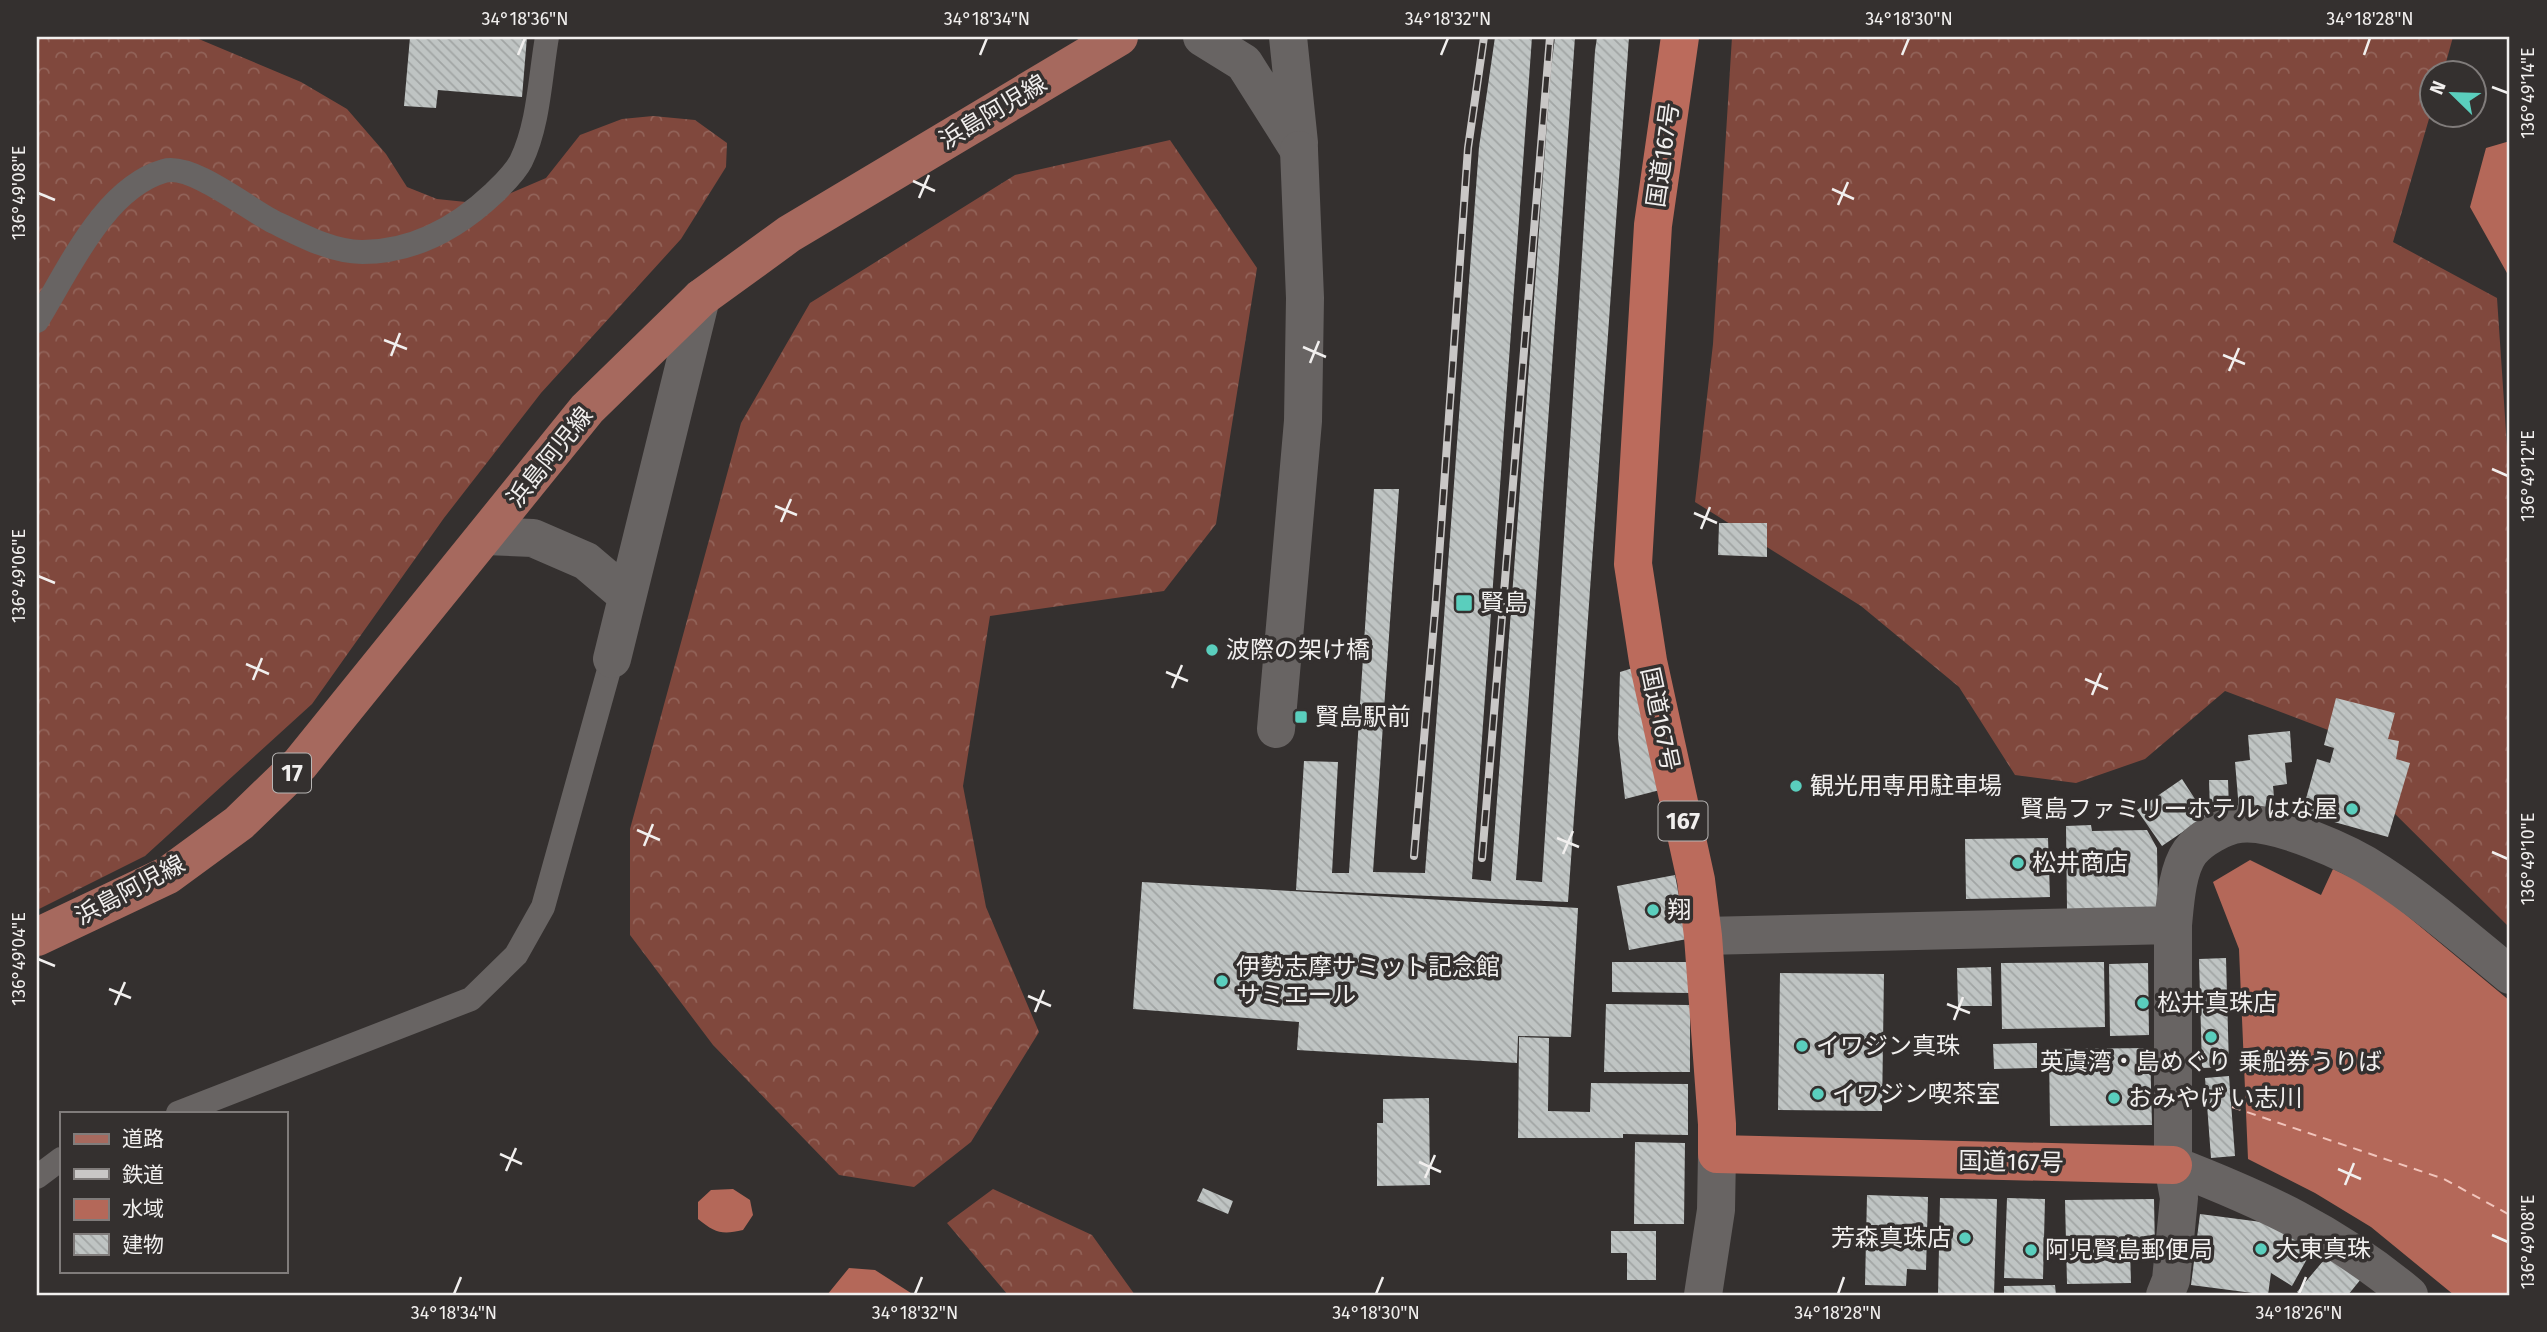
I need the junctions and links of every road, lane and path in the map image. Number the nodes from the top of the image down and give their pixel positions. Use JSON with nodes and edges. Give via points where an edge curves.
{"nodes":[{"id":1,"x":547,"y":37,"type":"edge"},
{"id":2,"x":1119,"y":37,"type":"edge"},
{"id":3,"x":1202,"y":37,"type":"edge"},
{"id":4,"x":1288,"y":37,"type":"edge"},
{"id":5,"x":1680,"y":37,"type":"edge"},
{"id":6,"x":1299,"y":150,"type":"junction"},
{"id":7,"x":701,"y":299,"type":"junction"},
{"id":8,"x":37,"y":321,"type":"edge"},
{"id":9,"x":486,"y":536,"type":"junction"},
{"id":10,"x":626,"y":595,"type":"junction"},
{"id":11,"x":612,"y":659,"type":"joint"},
{"id":12,"x":1276,"y":729,"type":"dead end"},
{"id":13,"x":2172,"y":925,"type":"junction"},
{"id":14,"x":1703,"y":936,"type":"junction"},
{"id":15,"x":37,"y":937,"type":"edge"},
{"id":16,"x":2510,"y":975,"type":"edge"},
{"id":17,"x":181,"y":1112,"type":"edge"},
{"id":18,"x":1717,"y":1154,"type":"junction"},
{"id":19,"x":60,"y":1160,"type":"edge"},
{"id":20,"x":2173,"y":1166,"type":"junction"},
{"id":21,"x":37,"y":1177,"type":"edge"},
{"id":22,"x":1703,"y":1295,"type":"edge"},
{"id":23,"x":2165,"y":1295,"type":"edge"},
{"id":24,"x":2409,"y":1295,"type":"edge"}],
"edges":[{"from":1,"to":8,"type":"lane","via":[[533,125],[520,162],[474,212],[441,233],[385,250],[331,247],[272,221],[195,176],[167,169],[127,189],[88,237]]},
{"from":2,"to":7,"type":"main road","name":"浜島阿児線","number":"17","via":[[789,234]]},
{"from":3,"to":6,"type":"street","via":[[1244,63]]},
{"from":4,"to":6,"type":"street"},
{"from":5,"to":14,"type":"highway","name":"国道167号","number":"167","via":[[1653,225],[1633,564],[1647,661],[1696,880]]},
{"from":6,"to":12,"type":"street","via":[[1305,298],[1303,421]]},
{"from":7,"to":9,"type":"main road","name":"浜島阿児線","number":"17","via":[[587,409]]},
{"from":7,"to":10,"type":"street"},
{"from":9,"to":10,"type":"street","via":[[533,538],[586,561]]},
{"from":9,"to":15,"type":"main road","name":"浜島阿児線","number":"17","via":[[300,764],[239,823],[168,875]]},
{"from":10,"to":11,"type":"street"},
{"from":11,"to":17,"type":"lane","via":[[543,907],[516,956],[471,999]]},
{"from":13,"to":14,"type":"street"},
{"from":13,"to":16,"type":"street","via":[[2177,886],[2189,853],[2209,835],[2239,824],[2265,826],[2322,844],[2379,873]]},
{"from":13,"to":20,"type":"street"},
{"from":14,"to":18,"type":"highway","name":"国道167号","number":"167"},
{"from":18,"to":20,"type":"highway","name":"国道167号"},
{"from":18,"to":22,"type":"street","via":[[1716,1210]]},
{"from":19,"to":21,"type":"lane"},
{"from":20,"to":23,"type":"street","via":[[2179,1198],[2171,1280]]},
{"from":20,"to":24,"type":"street","via":[[2244,1193],[2318,1230]]}]}
